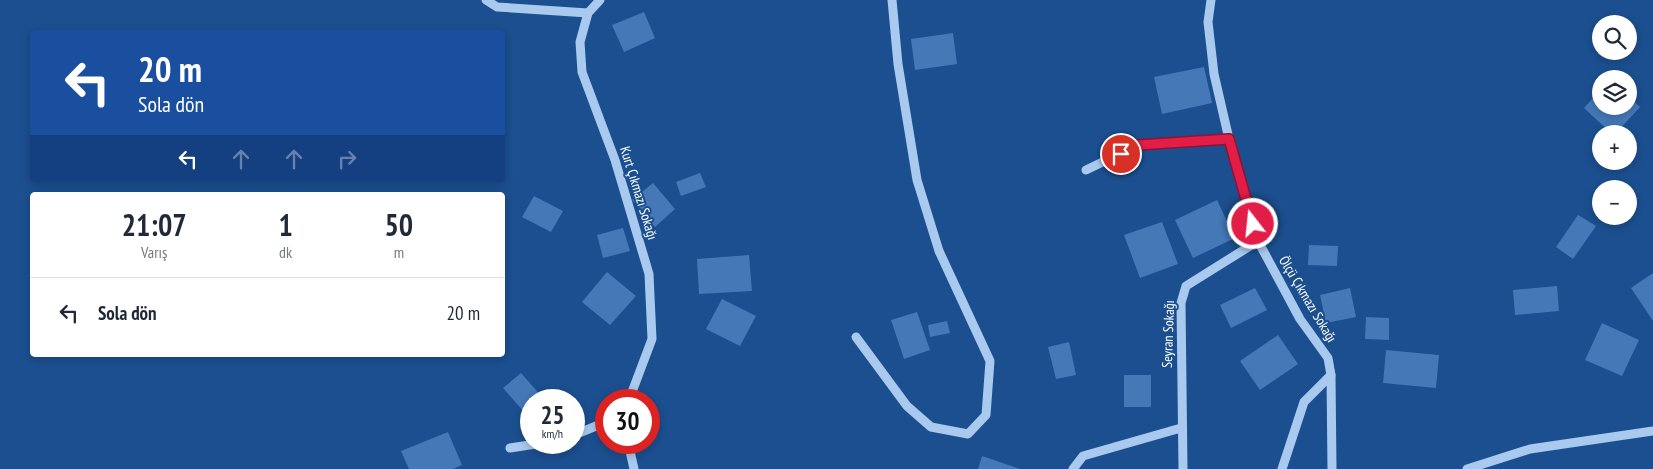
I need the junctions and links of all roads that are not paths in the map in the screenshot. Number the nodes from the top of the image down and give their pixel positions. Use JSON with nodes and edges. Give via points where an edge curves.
{"nodes":[{"id":1,"x":486,"y":0,"type":"edge"},
{"id":2,"x":600,"y":0,"type":"edge"},
{"id":3,"x":892,"y":0,"type":"edge"},
{"id":4,"x":1211,"y":0,"type":"edge"},
{"id":5,"x":588,"y":13,"type":"junction"},
{"id":6,"x":1229,"y":139,"type":"junction"},
{"id":7,"x":1086,"y":170,"type":"dead end"},
{"id":8,"x":1258,"y":240,"type":"junction"},
{"id":9,"x":856,"y":337,"type":"dead end"},
{"id":10,"x":1330,"y":375,"type":"junction"},
{"id":11,"x":633,"y":389,"type":"edge"},
{"id":12,"x":1181,"y":428,"type":"junction"},
{"id":13,"x":1653,"y":431,"type":"edge"},
{"id":14,"x":520,"y":446,"type":"edge"},
{"id":15,"x":510,"y":448,"type":"dead end"},
{"id":16,"x":631,"y":454,"type":"edge"},
{"id":17,"x":634,"y":469,"type":"edge"},
{"id":18,"x":1073,"y":469,"type":"edge"},
{"id":19,"x":1183,"y":469,"type":"edge"},
{"id":20,"x":1282,"y":469,"type":"edge"},
{"id":21,"x":1332,"y":469,"type":"edge"},
{"id":22,"x":1467,"y":469,"type":"edge"}],
"edges":[{"from":1,"to":5,"type":"street","via":[[497,7]]},
{"from":2,"to":5,"type":"street","name":"Kurt Çıkmazı Sokağı"},
{"from":3,"to":9,"type":"street","via":[[898,64],[917,180],[940,251],[990,361],[986,415],[968,434],[931,428],[907,406]]},
{"from":4,"to":6,"type":"street","name":"Ölçü Çıkmazı Sokağı","via":[[1208,22],[1213,65]]},
{"from":5,"to":11,"type":"street","name":"Kurt Çıkmazı Sokağı","via":[[580,42],[582,72],[615,160],[649,274],[652,339]]},
{"from":6,"to":7,"type":"street","via":[[1138,145]]},
{"from":6,"to":8,"type":"street","name":"Ölçü Çıkmazı Sokağı"},
{"from":8,"to":10,"type":"street","name":"Ölçü Çıkmazı Sokağı","via":[[1300,319],[1328,358]]},
{"from":8,"to":12,"type":"street","name":"Seyran Sokağı","via":[[1186,286],[1181,303]]},
{"from":10,"to":20,"type":"street","via":[[1304,402]]},
{"from":10,"to":21,"type":"street","name":"Ölçü Çıkmazı Sokağı"},
{"from":12,"to":18,"type":"street","via":[[1083,456]]},
{"from":12,"to":19,"type":"street","name":"Seyran Sokağı"},
{"from":13,"to":22,"type":"street","via":[[1530,449]]},
{"from":14,"to":15,"type":"street"},
{"from":16,"to":17,"type":"street"}]}
